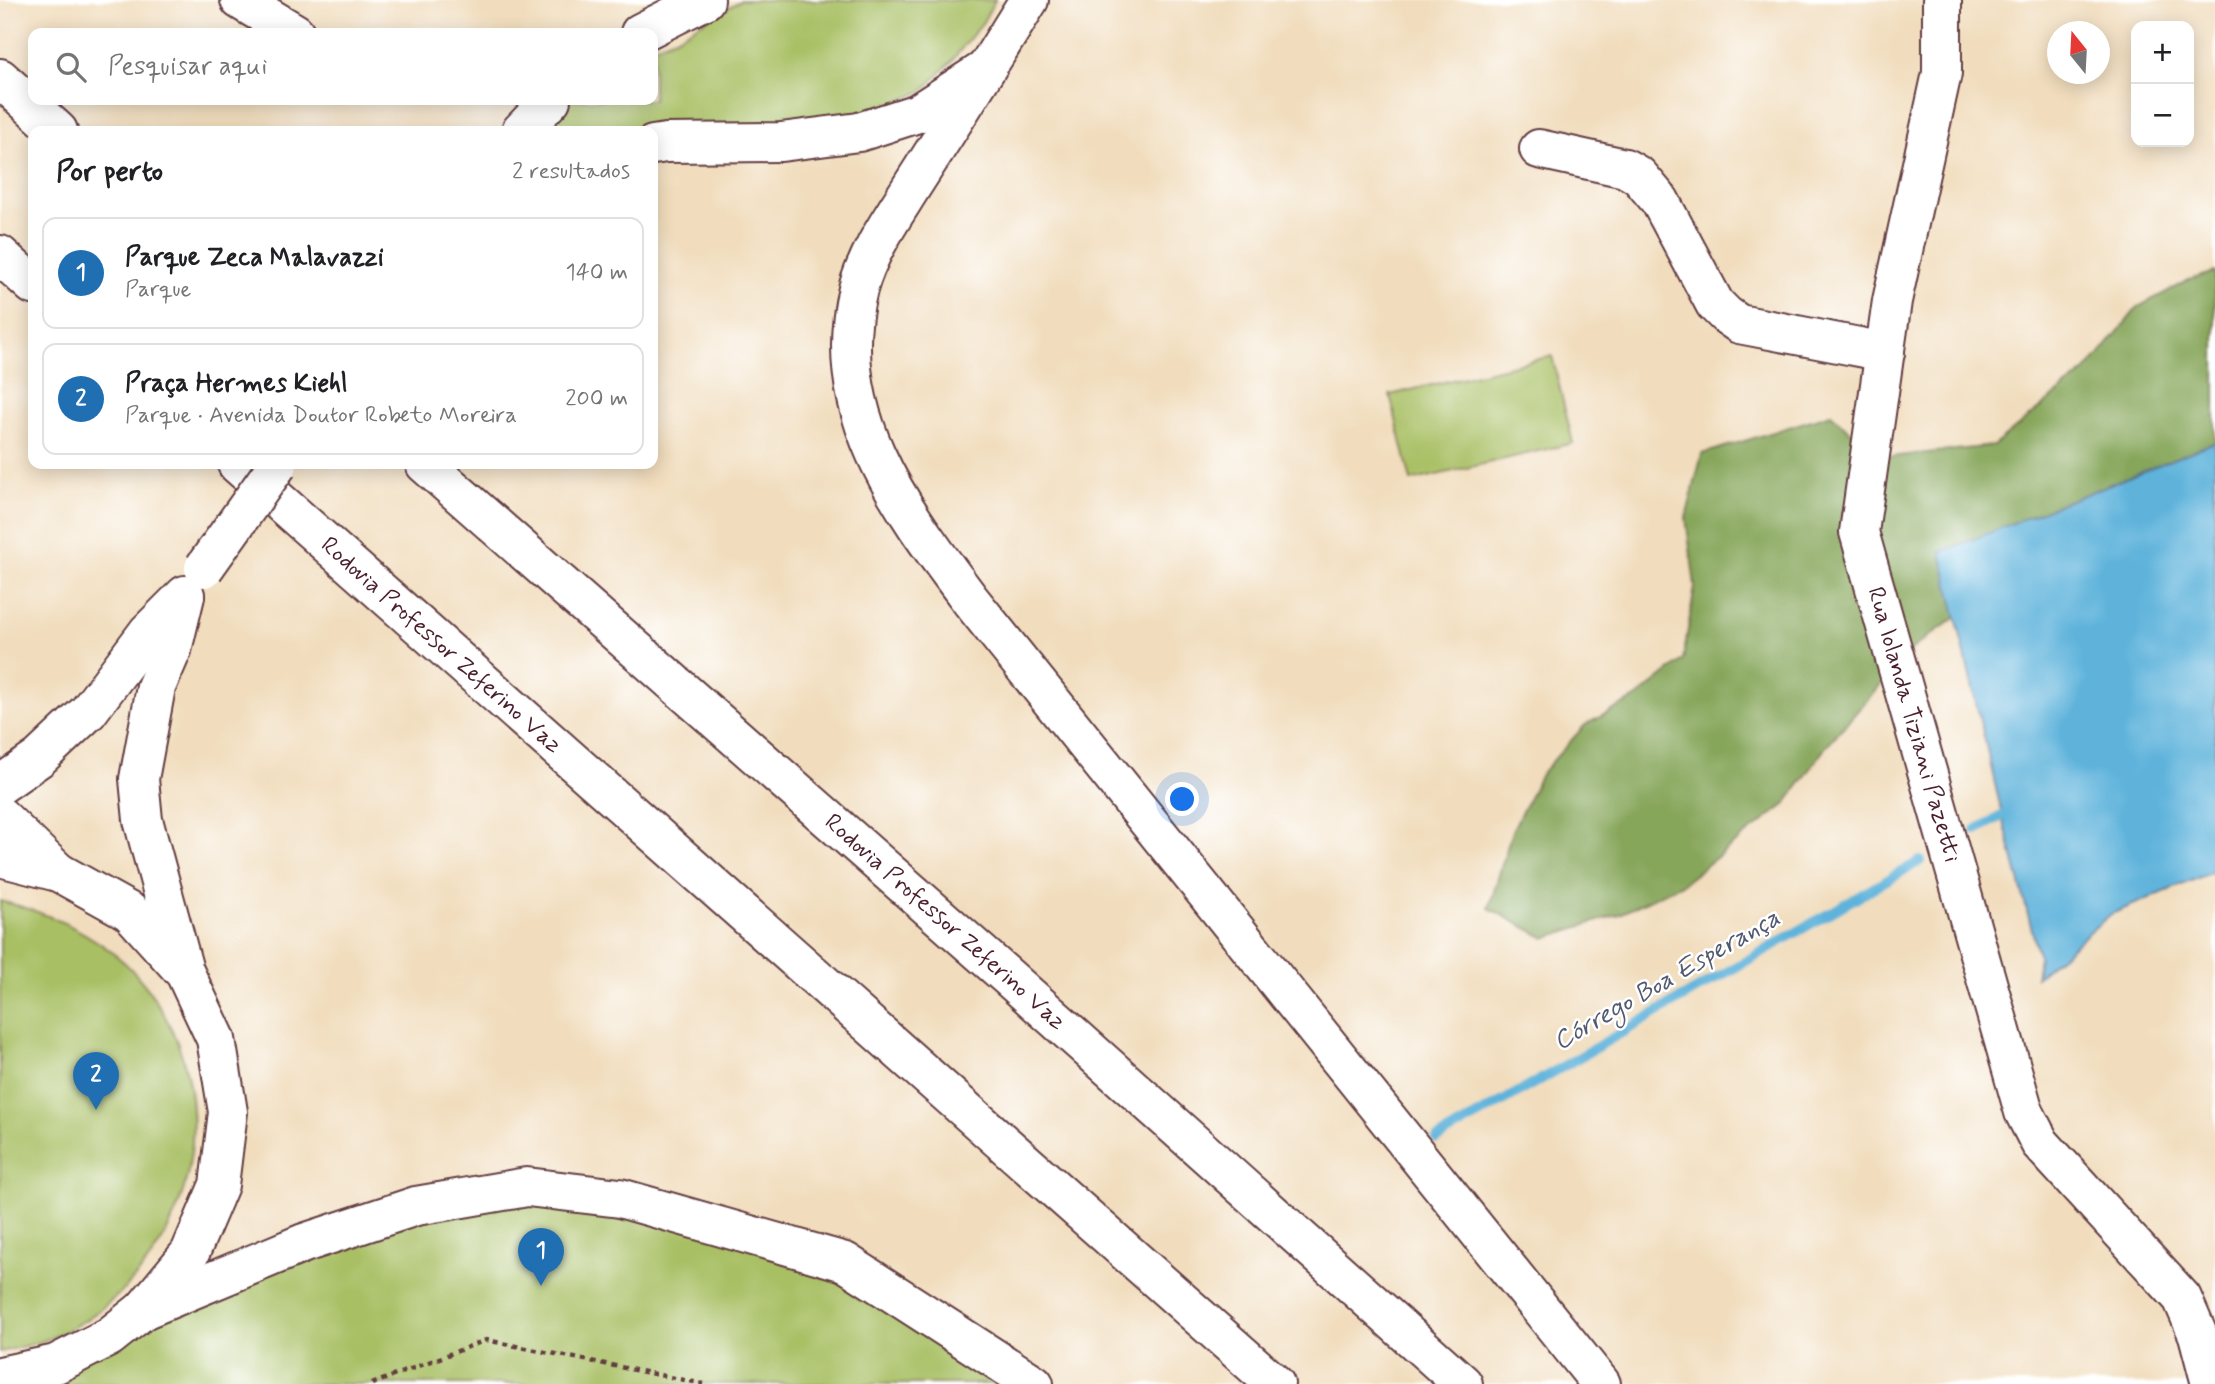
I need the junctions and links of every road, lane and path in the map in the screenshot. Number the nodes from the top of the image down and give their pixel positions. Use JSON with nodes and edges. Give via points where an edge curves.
{"nodes":[{"id":1,"x":240,"y":0,"type":"edge"},
{"id":2,"x":705,"y":0,"type":"edge"},
{"id":3,"x":1029,"y":0,"type":"edge"},
{"id":4,"x":1942,"y":0,"type":"edge"},
{"id":5,"x":287,"y":28,"type":"edge"},
{"id":6,"x":650,"y":28,"type":"edge"},
{"id":7,"x":986,"y":69,"type":"junction"},
{"id":8,"x":0,"y":78,"type":"edge"},
{"id":9,"x":28,"y":104,"type":"edge"},
{"id":10,"x":30,"y":105,"type":"edge"},
{"id":11,"x":546,"y":105,"type":"edge"},
{"id":12,"x":53,"y":126,"type":"edge"},
{"id":13,"x":526,"y":126,"type":"edge"},
{"id":14,"x":658,"y":144,"type":"edge"},
{"id":15,"x":1539,"y":149,"type":"dead end"},
{"id":16,"x":0,"y":255,"type":"edge"},
{"id":17,"x":28,"y":280,"type":"edge"},
{"id":18,"x":1885,"y":352,"type":"junction"},
{"id":19,"x":243,"y":469,"type":"edge"},
{"id":20,"x":274,"y":469,"type":"edge"},
{"id":21,"x":431,"y":469,"type":"edge"},
{"id":22,"x":195,"y":582,"type":"junction"},
{"id":23,"x":0,"y":785,"type":"edge"},
{"id":24,"x":0,"y":816,"type":"edge"},
{"id":25,"x":0,"y":857,"type":"edge"},
{"id":26,"x":58,"y":872,"type":"junction"},
{"id":27,"x":185,"y":973,"type":"junction"},
{"id":28,"x":143,"y":1310,"type":"junction"},
{"id":29,"x":0,"y":1377,"type":"edge"},
{"id":30,"x":372,"y":1384,"type":"edge"},
{"id":31,"x":704,"y":1384,"type":"edge"},
{"id":32,"x":1034,"y":1384,"type":"edge"},
{"id":33,"x":1275,"y":1384,"type":"edge"},
{"id":34,"x":1463,"y":1384,"type":"edge"},
{"id":35,"x":1601,"y":1384,"type":"edge"},
{"id":36,"x":2211,"y":1384,"type":"edge"}],
"edges":[{"from":1,"to":5,"type":"main road"},
{"from":2,"to":6,"type":"main road"},
{"from":3,"to":7,"type":"main road"},
{"from":4,"to":18,"type":"main road","name":"Rua Iolanda Tiziani Pazetti","via":[[1942,73]]},
{"from":7,"to":14,"type":"main road","via":[[918,113],[859,132],[781,142]]},
{"from":7,"to":35,"type":"main road","via":[[880,238],[858,288],[849,341],[855,394],[873,452],[916,527],[971,601]]},
{"from":8,"to":9,"type":"main road"},
{"from":10,"to":12,"type":"main road"},
{"from":11,"to":13,"type":"main road"},
{"from":15,"to":18,"type":"main road","via":[[1625,168],[1639,176],[1660,201],[1715,304],[1739,324]]},
{"from":16,"to":17,"type":"main road"},
{"from":18,"to":36,"type":"main road","name":"Rua Iolanda Tiziani Pazetti","via":[[1859,532],[2024,1112],[2040,1143],[2182,1298]]},
{"from":19,"to":33,"type":"main road","name":"Rodovia Professor Zeferino Vaz"},
{"from":20,"to":22,"type":"main road","bridge":true},
{"from":21,"to":34,"type":"main road","name":"Rodovia Professor Zeferino Vaz"},
{"from":22,"to":23,"type":"main road","via":[[148,632],[89,712]]},
{"from":22,"to":27,"type":"main road","via":[[156,687],[139,779],[143,820]]},
{"from":24,"to":26,"type":"main road"},
{"from":25,"to":26,"type":"main road"},
{"from":26,"to":27,"type":"main road","via":[[130,912]]},
{"from":27,"to":28,"type":"main road","via":[[216,1039],[228,1112],[219,1185],[190,1253]]},
{"from":28,"to":29,"type":"main road","via":[[109,1337],[56,1364]]},
{"from":28,"to":32,"type":"main road","via":[[304,1243],[416,1206],[527,1187],[620,1198],[845,1262]]},
{"from":30,"to":31,"type":"path","via":[[486,1340]]}]}
